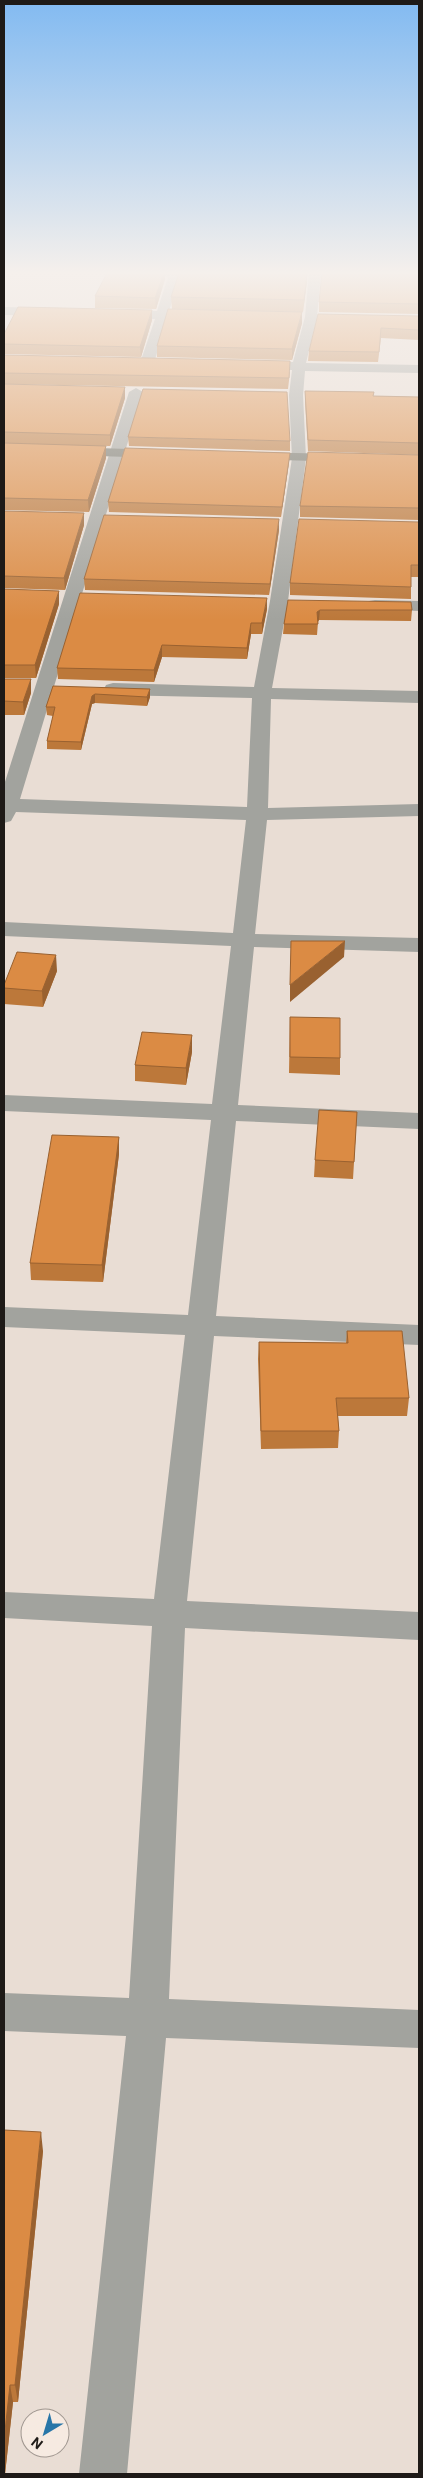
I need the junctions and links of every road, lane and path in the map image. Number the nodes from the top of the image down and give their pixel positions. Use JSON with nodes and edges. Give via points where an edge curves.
{"nodes":[{"id":1,"x":295,"y":388,"type":"edge"},
{"id":2,"x":117,"y":391,"type":"edge"},
{"id":3,"x":4,"y":449,"type":"edge"},
{"id":4,"x":118,"y":453,"type":"junction"},
{"id":5,"x":175,"y":455,"type":"edge"},
{"id":6,"x":242,"y":456,"type":"edge"},
{"id":7,"x":299,"y":458,"type":"junction"},
{"id":8,"x":419,"y":460,"type":"edge"},
{"id":9,"x":79,"y":518,"type":"edge"},
{"id":10,"x":98,"y":518,"type":"junction"},
{"id":11,"x":117,"y":519,"type":"edge"},
{"id":12,"x":54,"y":597,"type":"edge"},
{"id":13,"x":74,"y":597,"type":"junction"},
{"id":14,"x":93,"y":598,"type":"edge"},
{"id":15,"x":363,"y":604,"type":"edge"},
{"id":16,"x":419,"y":606,"type":"edge"},
{"id":17,"x":37,"y":687,"type":"junction"},
{"id":18,"x":65,"y":688,"type":"edge"},
{"id":19,"x":94,"y":688,"type":"edge"},
{"id":20,"x":262,"y":693,"type":"junction"},
{"id":21,"x":419,"y":697,"type":"edge"},
{"id":22,"x":5,"y":809,"type":"edge"},
{"id":23,"x":419,"y":810,"type":"edge"},
{"id":24,"x":257,"y":814,"type":"junction"},
{"id":25,"x":4,"y":929,"type":"edge"},
{"id":26,"x":245,"y":940,"type":"junction"},
{"id":27,"x":419,"y":945,"type":"edge"},
{"id":28,"x":4,"y":1103,"type":"edge"},
{"id":29,"x":224,"y":1112,"type":"junction"},
{"id":30,"x":419,"y":1121,"type":"edge"},
{"id":31,"x":4,"y":1317,"type":"edge"},
{"id":32,"x":200,"y":1327,"type":"junction"},
{"id":33,"x":419,"y":1336,"type":"edge"},
{"id":34,"x":4,"y":1605,"type":"edge"},
{"id":35,"x":169,"y":1615,"type":"junction"},
{"id":36,"x":419,"y":1626,"type":"edge"},
{"id":37,"x":4,"y":2012,"type":"edge"},
{"id":38,"x":148,"y":2019,"type":"junction"},
{"id":39,"x":419,"y":2029,"type":"edge"},
{"id":40,"x":103,"y":2474,"type":"edge"}],
"edges":[{"from":1,"to":7,"type":"street"},
{"from":2,"to":4,"type":"street","via":[[141,392]]},
{"from":3,"to":4,"type":"main road"},
{"from":4,"to":5,"type":"main road"},
{"from":4,"to":10,"type":"street"},
{"from":6,"to":7,"type":"main road"},
{"from":7,"to":8,"type":"main road"},
{"from":7,"to":20,"type":"street","via":[[292,523]]},
{"from":9,"to":10,"type":"street"},
{"from":10,"to":11,"type":"street"},
{"from":10,"to":13,"type":"street"},
{"from":12,"to":13,"type":"street"},
{"from":13,"to":14,"type":"street"},
{"from":13,"to":17,"type":"street"},
{"from":15,"to":16,"type":"street"},
{"from":17,"to":18,"type":"street"},
{"from":17,"to":22,"type":"street"},
{"from":19,"to":20,"type":"street"},
{"from":20,"to":21,"type":"street"},
{"from":20,"to":24,"type":"street"},
{"from":22,"to":24,"type":"street"},
{"from":23,"to":24,"type":"street"},
{"from":24,"to":26,"type":"street"},
{"from":25,"to":26,"type":"street"},
{"from":26,"to":27,"type":"street"},
{"from":26,"to":29,"type":"street"},
{"from":28,"to":29,"type":"street"},
{"from":29,"to":30,"type":"street"},
{"from":29,"to":32,"type":"street"},
{"from":31,"to":32,"type":"street"},
{"from":32,"to":33,"type":"street"},
{"from":32,"to":35,"type":"street"},
{"from":34,"to":35,"type":"street"},
{"from":35,"to":36,"type":"street"},
{"from":35,"to":38,"type":"street"},
{"from":37,"to":38,"type":"street"},
{"from":38,"to":39,"type":"street"},
{"from":38,"to":40,"type":"street"}]}
